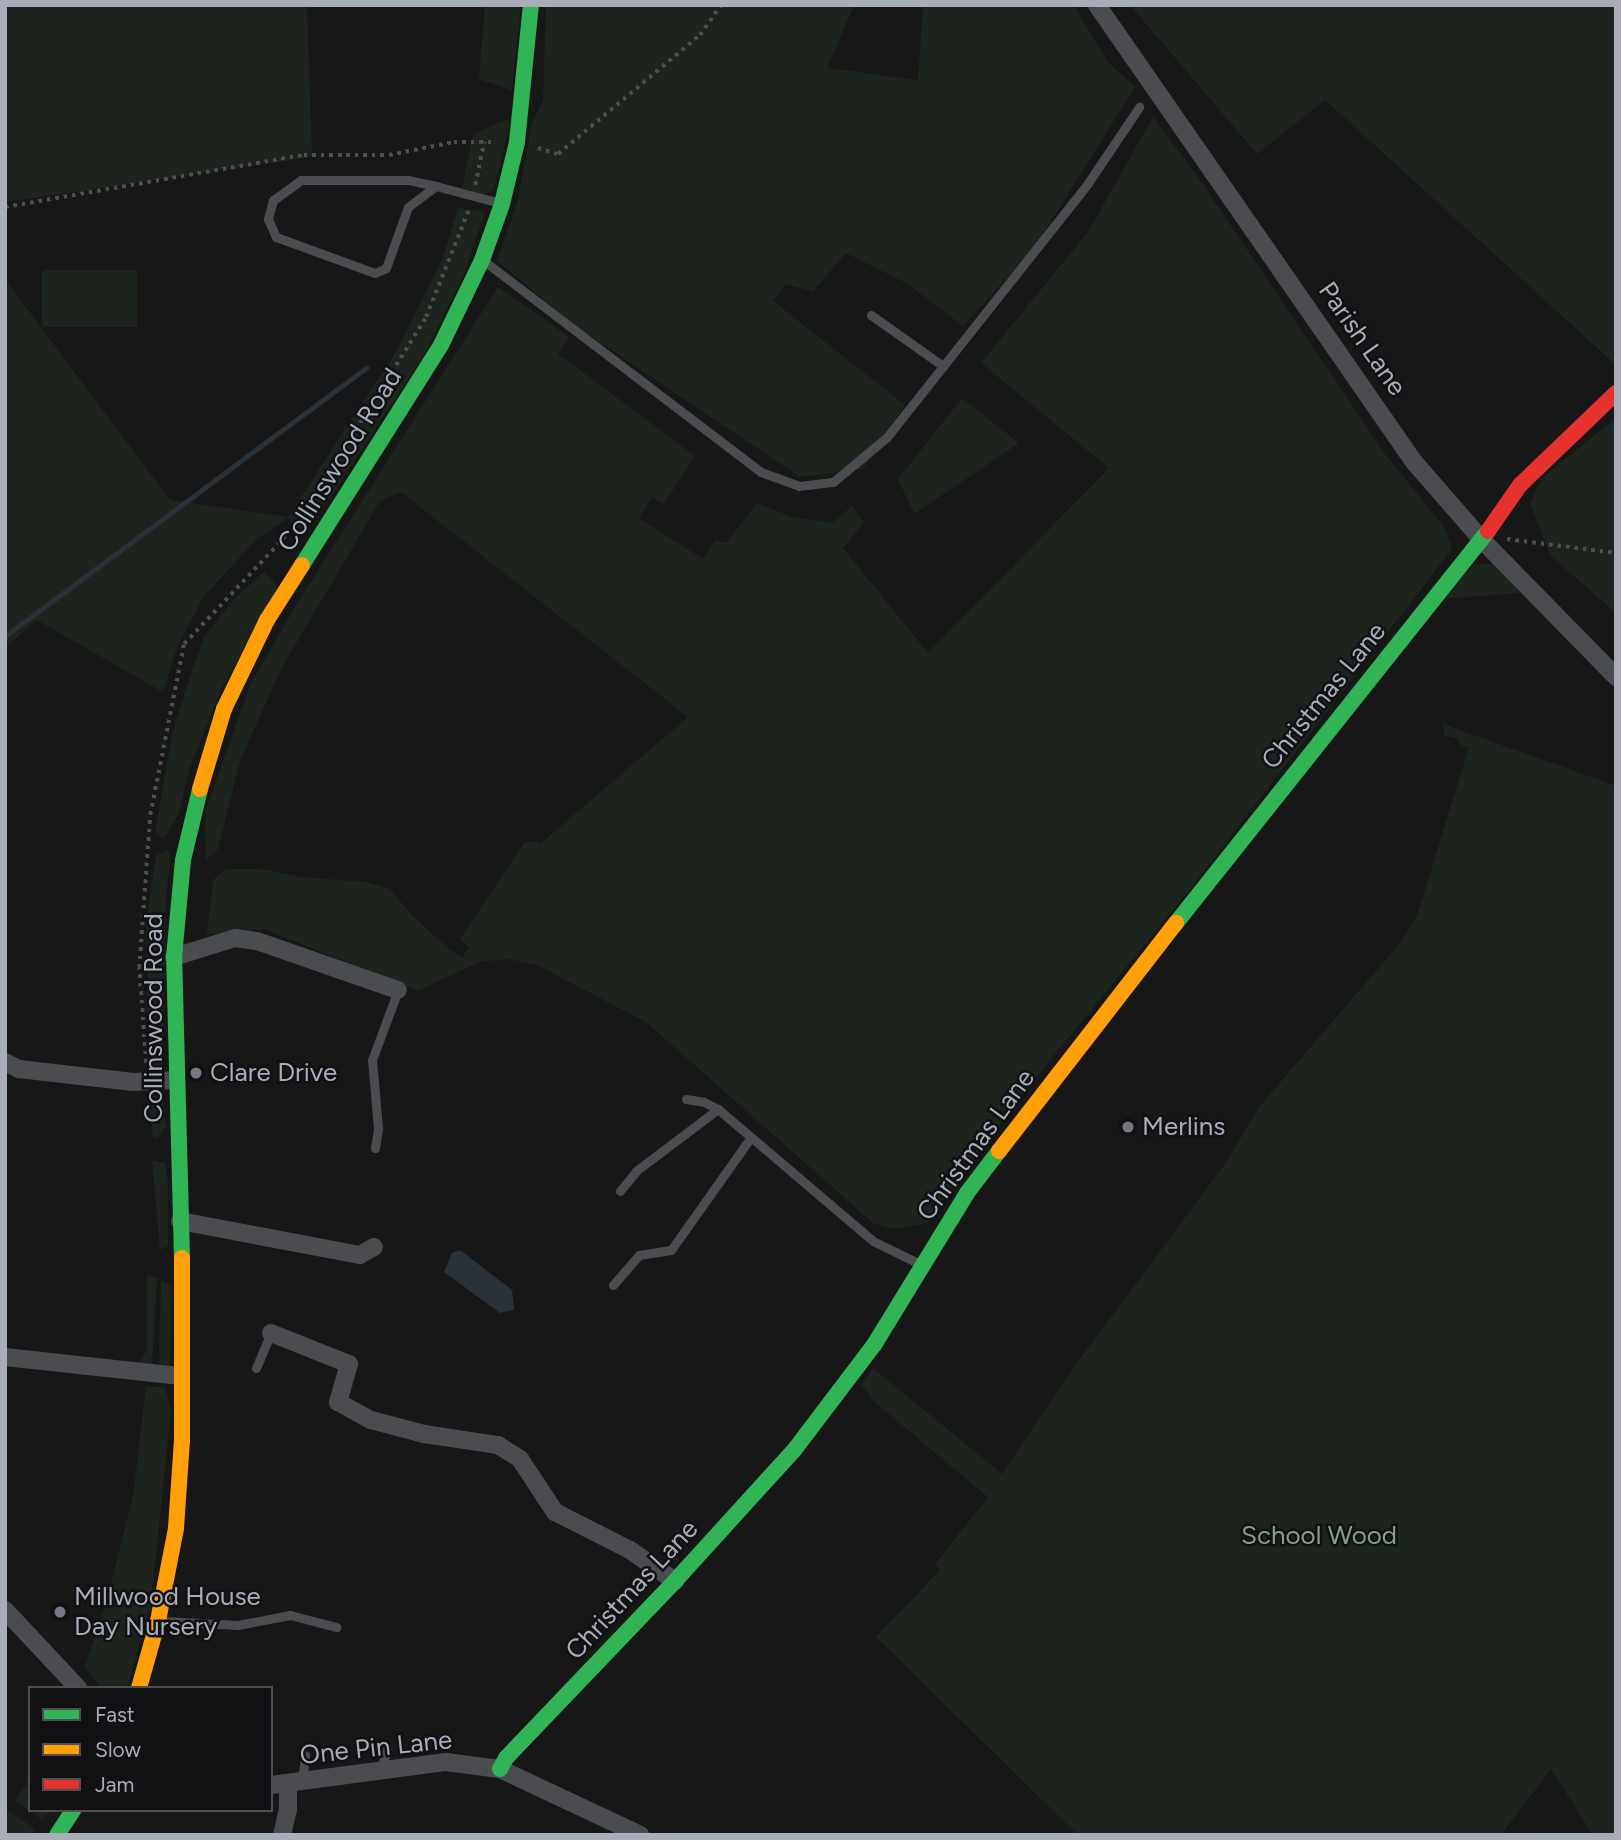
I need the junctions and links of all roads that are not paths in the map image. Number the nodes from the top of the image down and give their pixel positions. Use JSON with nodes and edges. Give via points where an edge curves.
{"nodes":[{"id":1,"x":531,"y":5,"type":"edge"},
{"id":2,"x":1097,"y":5,"type":"edge"},
{"id":3,"x":1139,"y":107,"type":"dead end"},
{"id":4,"x":436,"y":186,"type":"junction"},
{"id":5,"x":502,"y":204,"type":"junction"},
{"id":6,"x":482,"y":260,"type":"junction"},
{"id":7,"x":871,"y":315,"type":"dead end"},
{"id":8,"x":943,"y":366,"type":"junction"},
{"id":9,"x":1616,"y":393,"type":"edge"},
{"id":10,"x":1482,"y":540,"type":"junction"},
{"id":11,"x":1616,"y":677,"type":"edge"},
{"id":12,"x":174,"y":957,"type":"junction"},
{"id":13,"x":397,"y":990,"type":"joint"},
{"id":14,"x":5,"y":1062,"type":"edge"},
{"id":15,"x":176,"y":1080,"type":"junction"},
{"id":16,"x":686,"y":1099,"type":"dead end"},
{"id":17,"x":718,"y":1109,"type":"junction"},
{"id":18,"x":751,"y":1138,"type":"junction"},
{"id":19,"x":375,"y":1148,"type":"dead end"},
{"id":20,"x":620,"y":1191,"type":"dead end"},
{"id":21,"x":180,"y":1221,"type":"junction"},
{"id":22,"x":374,"y":1247,"type":"dead end"},
{"id":23,"x":921,"y":1265,"type":"junction"},
{"id":24,"x":613,"y":1285,"type":"dead end"},
{"id":25,"x":271,"y":1333,"type":"joint"},
{"id":26,"x":5,"y":1357,"type":"edge"},
{"id":27,"x":256,"y":1368,"type":"dead end"},
{"id":28,"x":181,"y":1376,"type":"junction"},
{"id":29,"x":675,"y":1581,"type":"junction"},
{"id":30,"x":5,"y":1610,"type":"edge"},
{"id":31,"x":158,"y":1621,"type":"junction"},
{"id":32,"x":336,"y":1627,"type":"dead end"},
{"id":33,"x":76,"y":1686,"type":"edge"},
{"id":34,"x":140,"y":1686,"type":"edge"},
{"id":35,"x":387,"y":1749,"type":"dead end"},
{"id":36,"x":305,"y":1755,"type":"dead end"},
{"id":37,"x":381,"y":1769,"type":"junction"},
{"id":38,"x":500,"y":1769,"type":"junction"},
{"id":39,"x":287,"y":1783,"type":"edge"},
{"id":40,"x":72,"y":1812,"type":"edge"},
{"id":41,"x":57,"y":1835,"type":"edge"},
{"id":42,"x":282,"y":1835,"type":"edge"},
{"id":43,"x":640,"y":1835,"type":"edge"}],
"edges":[{"from":1,"to":5,"type":"main road","name":"Collinswood Road","via":[[517,142]]},
{"from":2,"to":10,"type":"street","name":"Parish Lane","via":[[1414,462]]},
{"from":3,"to":8,"type":"lane","via":[[1088,183]]},
{"from":4,"to":4,"type":"lane","via":[[408,207],[386,268],[375,273],[276,237],[268,219],[273,200],[301,180],[408,180]]},
{"from":4,"to":5,"type":"lane"},
{"from":5,"to":6,"type":"main road","name":"Collinswood Road"},
{"from":6,"to":8,"type":"lane","via":[[761,472],[799,486],[833,482],[862,461]]},
{"from":6,"to":12,"type":"main road","name":"Collinswood Road","via":[[441,345],[267,620],[224,709],[183,860]]},
{"from":7,"to":8,"type":"lane"},
{"from":9,"to":10,"type":"main road","name":"Christmas Lane","via":[[1520,485]]},
{"from":10,"to":11,"type":"street","name":"Parish Lane"},
{"from":10,"to":23,"type":"main road","name":"Christmas Lane","via":[[1280,789],[1040,1098],[967,1193]]},
{"from":12,"to":13,"type":"street","via":[[235,939],[257,941]]},
{"from":12,"to":15,"type":"main road","name":"Collinswood Road"},
{"from":13,"to":19,"type":"lane","via":[[372,1060],[379,1128]]},
{"from":14,"to":15,"type":"street","via":[[19,1069],[133,1082]]},
{"from":15,"to":21,"type":"main road","name":"Collinswood Road"},
{"from":16,"to":17,"type":"lane"},
{"from":17,"to":18,"type":"lane"},
{"from":17,"to":20,"type":"lane","via":[[636,1171]]},
{"from":18,"to":23,"type":"lane","via":[[873,1241]]},
{"from":18,"to":24,"type":"lane","via":[[671,1250],[639,1255]]},
{"from":21,"to":22,"type":"street","via":[[360,1255]]},
{"from":21,"to":28,"type":"main road","name":"Collinswood Road"},
{"from":23,"to":29,"type":"main road","name":"Christmas Lane","via":[[874,1345],[795,1449]]},
{"from":25,"to":27,"type":"lane"},
{"from":25,"to":29,"type":"street","via":[[349,1364],[338,1402],[371,1420],[498,1445],[520,1459],[555,1512],[630,1550]]},
{"from":26,"to":28,"type":"street"},
{"from":28,"to":31,"type":"main road","name":"Collinswood Road","via":[[183,1441],[176,1528]]},
{"from":29,"to":38,"type":"main road","name":"Christmas Lane"},
{"from":30,"to":33,"type":"street"},
{"from":31,"to":32,"type":"lane","via":[[238,1625],[290,1615]]},
{"from":31,"to":34,"type":"main road","name":"Collinswood Road"},
{"from":35,"to":37,"type":"lane"},
{"from":36,"to":39,"type":"lane"},
{"from":37,"to":38,"type":"street","name":"One Pin Lane","via":[[446,1762]]},
{"from":37,"to":39,"type":"street","name":"One Pin Lane"},
{"from":38,"to":43,"type":"street","name":"One Pin Lane"},
{"from":39,"to":42,"type":"street","via":[[288,1810]]},
{"from":40,"to":41,"type":"main road"}]}
